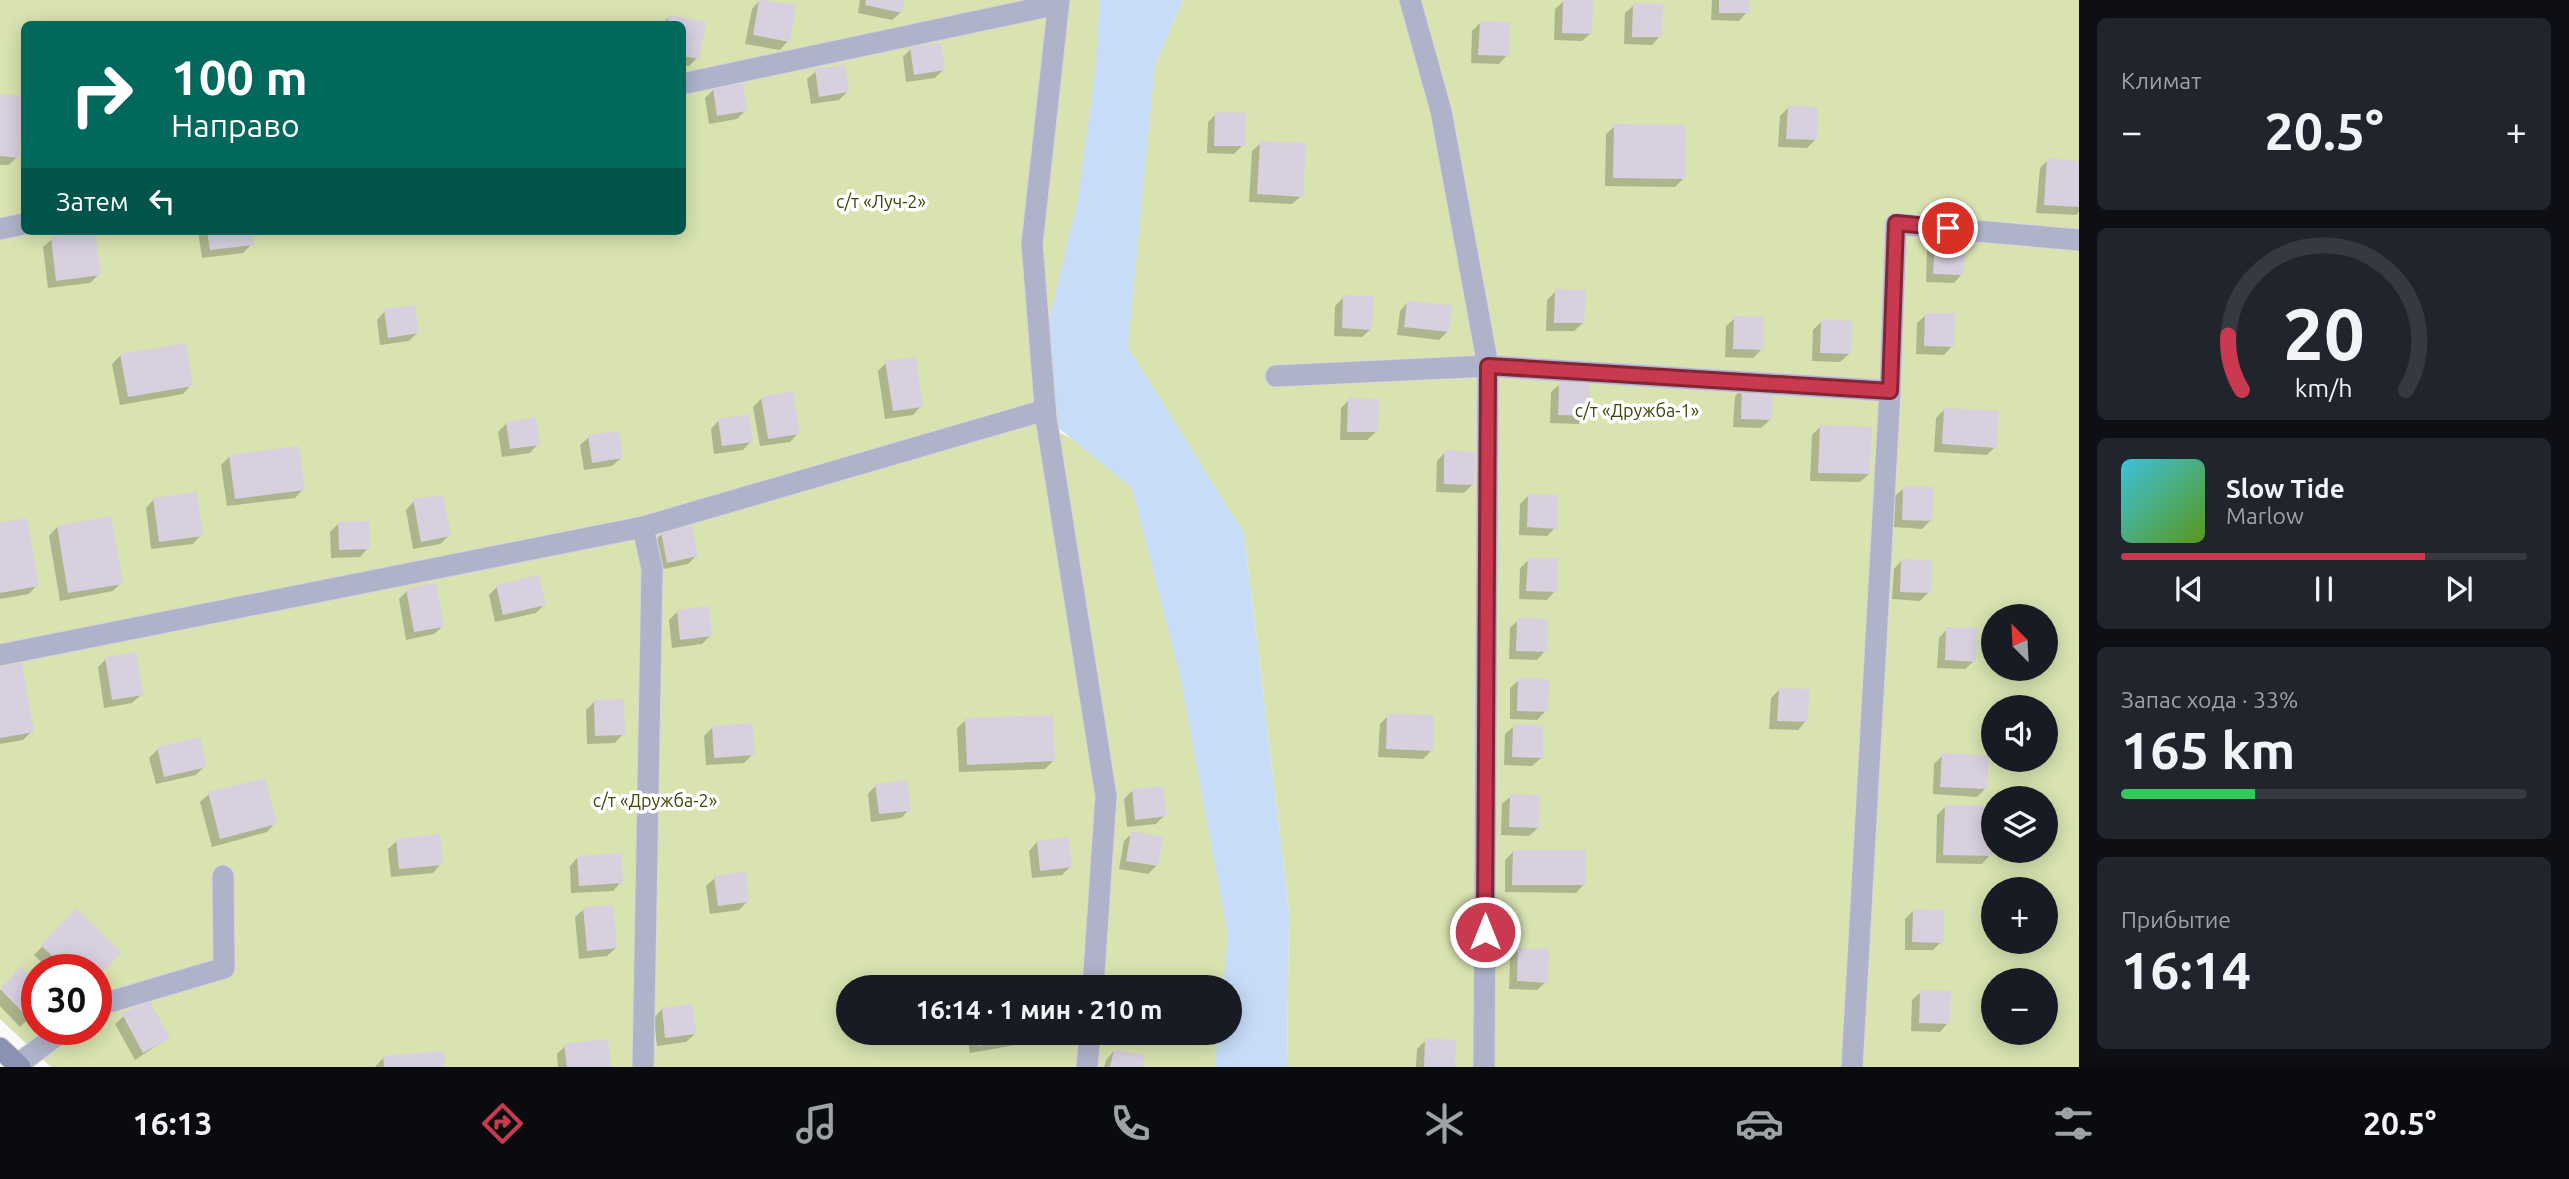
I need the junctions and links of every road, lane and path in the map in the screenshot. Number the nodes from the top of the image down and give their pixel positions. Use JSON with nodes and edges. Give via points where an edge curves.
{"nodes":[{"id":1,"x":1410,"y":0,"type":"edge"},
{"id":2,"x":1058,"y":2,"type":"edge"},
{"id":3,"x":686,"y":83,"type":"edge"},
{"id":4,"x":21,"y":225,"type":"edge"},
{"id":5,"x":0,"y":229,"type":"edge"},
{"id":6,"x":2079,"y":240,"type":"edge"},
{"id":7,"x":1488,"y":366,"type":"junction"},
{"id":8,"x":1276,"y":376,"type":"dead end"},
{"id":9,"x":1890,"y":391,"type":"junction"},
{"id":10,"x":1045,"y":410,"type":"junction"},
{"id":11,"x":643,"y":527,"type":"junction"},
{"id":12,"x":0,"y":654,"type":"edge"},
{"id":13,"x":223,"y":876,"type":"dead end"},
{"id":14,"x":1094,"y":975,"type":"edge"},
{"id":15,"x":112,"y":1001,"type":"edge"},
{"id":16,"x":45,"y":1045,"type":"edge"},
{"id":17,"x":1089,"y":1045,"type":"edge"},
{"id":18,"x":0,"y":1048,"type":"edge"},
{"id":19,"x":19,"y":1066,"type":"edge"},
{"id":20,"x":643,"y":1067,"type":"edge"},
{"id":21,"x":1087,"y":1067,"type":"edge"},
{"id":22,"x":1484,"y":1067,"type":"edge"},
{"id":23,"x":1852,"y":1067,"type":"edge"}],
"edges":[{"from":1,"to":7,"type":"street","via":[[1441,111]]},
{"from":2,"to":3,"type":"street"},
{"from":2,"to":10,"type":"street","via":[[1032,244]]},
{"from":4,"to":5,"type":"street"},
{"from":6,"to":9,"type":"street","via":[[1896,223]]},
{"from":7,"to":8,"type":"street"},
{"from":7,"to":9,"type":"street"},
{"from":7,"to":22,"type":"street"},
{"from":9,"to":23,"type":"street"},
{"from":10,"to":11,"type":"street"},
{"from":10,"to":14,"type":"street","via":[[1106,796]]},
{"from":11,"to":12,"type":"street"},
{"from":11,"to":20,"type":"street","via":[[652,569]]},
{"from":13,"to":15,"type":"street","via":[[224,968]]},
{"from":16,"to":19,"type":"street"},
{"from":17,"to":21,"type":"street"},
{"from":18,"to":19,"type":"main road"}]}
